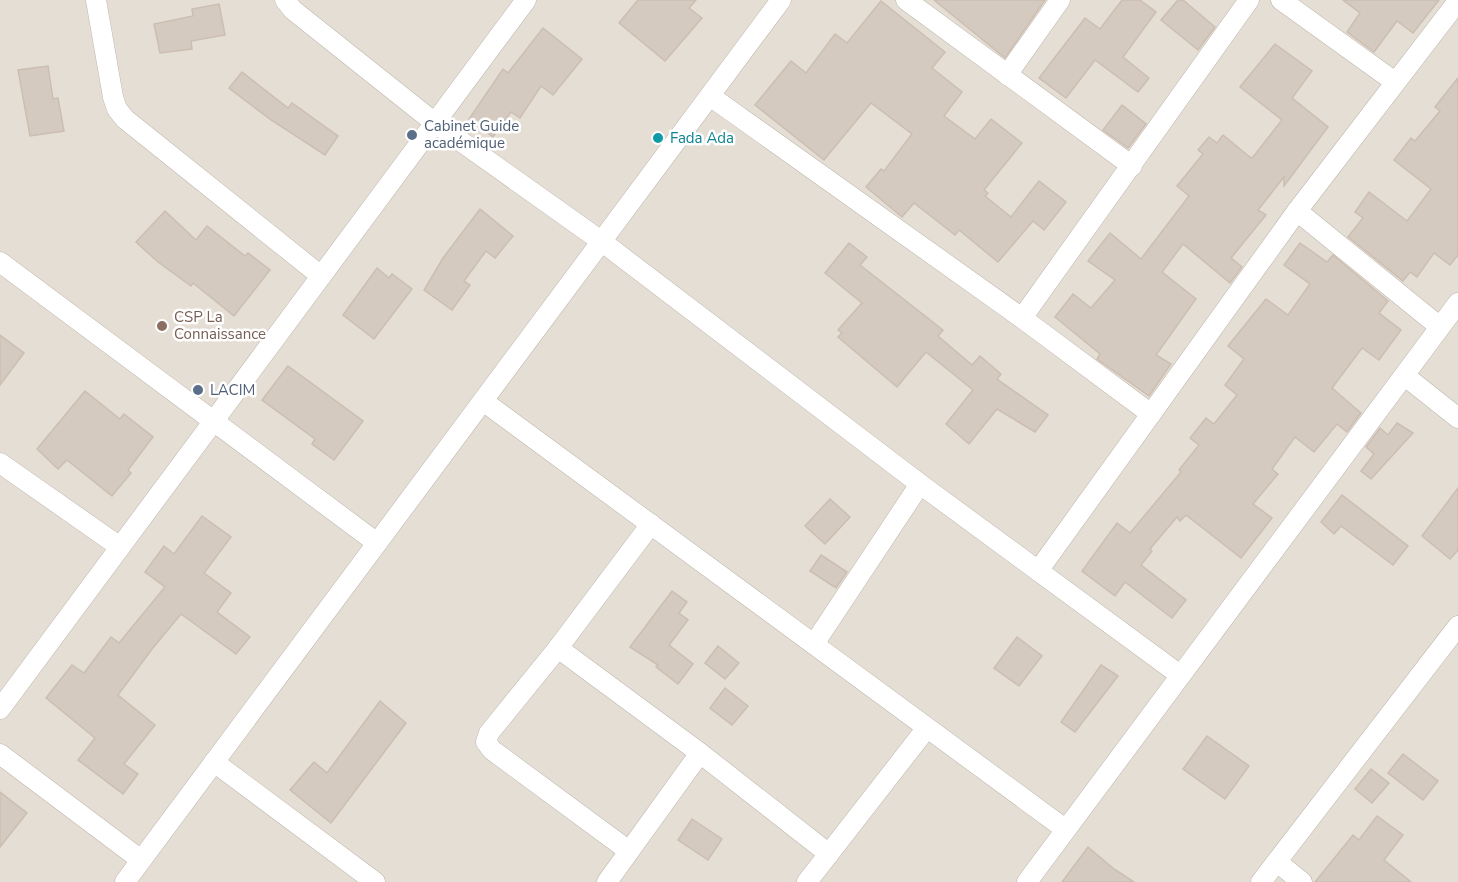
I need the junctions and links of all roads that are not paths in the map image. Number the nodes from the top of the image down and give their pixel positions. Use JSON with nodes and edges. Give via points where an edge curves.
{"nodes":[{"id":1,"x":96,"y":0,"type":"edge"},
{"id":2,"x":285,"y":0,"type":"edge"},
{"id":3,"x":526,"y":0,"type":"edge"},
{"id":4,"x":781,"y":0,"type":"edge"},
{"id":5,"x":906,"y":0,"type":"edge"},
{"id":6,"x":1060,"y":0,"type":"edge"},
{"id":7,"x":1249,"y":0,"type":"edge"},
{"id":8,"x":1281,"y":0,"type":"edge"},
{"id":9,"x":1458,"y":1,"type":"edge"},
{"id":10,"x":1007,"y":75,"type":"junction"},
{"id":11,"x":1395,"y":82,"type":"junction"},
{"id":12,"x":710,"y":96,"type":"junction"},
{"id":13,"x":435,"y":123,"type":"junction"},
{"id":14,"x":1132,"y":166,"type":"junction"},
{"id":15,"x":1297,"y":211,"type":"junction"},
{"id":16,"x":601,"y":242,"type":"junction"},
{"id":17,"x":0,"y":262,"type":"edge"},
{"id":18,"x":321,"y":276,"type":"junction"},
{"id":19,"x":1458,"y":303,"type":"edge"},
{"id":20,"x":1022,"y":318,"type":"junction"},
{"id":21,"x":1440,"y":327,"type":"junction"},
{"id":22,"x":1405,"y":376,"type":"junction"},
{"id":23,"x":483,"y":401,"type":"junction"},
{"id":24,"x":1151,"y":414,"type":"junction"},
{"id":25,"x":1458,"y":418,"type":"edge"},
{"id":26,"x":214,"y":421,"type":"junction"},
{"id":27,"x":0,"y":463,"type":"edge"},
{"id":28,"x":920,"y":484,"type":"junction"},
{"id":29,"x":651,"y":524,"type":"junction"},
{"id":30,"x":377,"y":543,"type":"junction"},
{"id":31,"x":120,"y":548,"type":"junction"},
{"id":32,"x":1038,"y":571,"type":"junction"},
{"id":33,"x":1458,"y":626,"type":"edge"},
{"id":34,"x":814,"y":644,"type":"junction"},
{"id":35,"x":558,"y":648,"type":"junction"},
{"id":36,"x":1452,"y":648,"type":"edge"},
{"id":37,"x":1180,"y":675,"type":"junction"},
{"id":38,"x":0,"y":709,"type":"edge"},
{"id":39,"x":926,"y":729,"type":"junction"},
{"id":40,"x":699,"y":753,"type":"junction"},
{"id":41,"x":0,"y":754,"type":"edge"},
{"id":42,"x":214,"y":762,"type":"junction"},
{"id":43,"x":1065,"y":829,"type":"junction"},
{"id":44,"x":629,"y":851,"type":"junction"},
{"id":45,"x":829,"y":854,"type":"junction"},
{"id":46,"x":141,"y":860,"type":"junction"},
{"id":47,"x":1277,"y":861,"type":"junction"},
{"id":48,"x":125,"y":882,"type":"edge"},
{"id":49,"x":375,"y":882,"type":"edge"},
{"id":50,"x":607,"y":882,"type":"edge"},
{"id":51,"x":807,"y":882,"type":"edge"},
{"id":52,"x":1028,"y":882,"type":"edge"},
{"id":53,"x":1261,"y":882,"type":"edge"},
{"id":54,"x":1302,"y":882,"type":"edge"}],
"edges":[{"from":1,"to":18,"type":"street","via":[[113,97],[125,119]]},
{"from":2,"to":13,"type":"street"},
{"from":3,"to":13,"type":"street"},
{"from":4,"to":12,"type":"street"},
{"from":5,"to":10,"type":"street"},
{"from":6,"to":10,"type":"street"},
{"from":7,"to":14,"type":"street"},
{"from":8,"to":11,"type":"street"},
{"from":9,"to":11,"type":"street"},
{"from":10,"to":14,"type":"street"},
{"from":11,"to":15,"type":"street"},
{"from":12,"to":16,"type":"street"},
{"from":12,"to":20,"type":"street"},
{"from":13,"to":16,"type":"street"},
{"from":13,"to":18,"type":"street"},
{"from":14,"to":20,"type":"street"},
{"from":15,"to":21,"type":"street"},
{"from":15,"to":24,"type":"street"},
{"from":16,"to":23,"type":"street"},
{"from":16,"to":28,"type":"street"},
{"from":17,"to":26,"type":"street"},
{"from":18,"to":26,"type":"street"},
{"from":19,"to":21,"type":"street"},
{"from":20,"to":24,"type":"street"},
{"from":21,"to":22,"type":"street"},
{"from":22,"to":25,"type":"street"},
{"from":22,"to":37,"type":"street"},
{"from":23,"to":29,"type":"street"},
{"from":23,"to":30,"type":"street"},
{"from":24,"to":32,"type":"street"},
{"from":26,"to":30,"type":"street"},
{"from":26,"to":31,"type":"street"},
{"from":27,"to":31,"type":"street"},
{"from":28,"to":32,"type":"street"},
{"from":28,"to":34,"type":"street"},
{"from":29,"to":34,"type":"street"},
{"from":29,"to":35,"type":"street"},
{"from":30,"to":42,"type":"street"},
{"from":31,"to":38,"type":"street"},
{"from":32,"to":37,"type":"street"},
{"from":33,"to":36,"type":"street"},
{"from":34,"to":39,"type":"street"},
{"from":35,"to":40,"type":"street"},
{"from":35,"to":44,"type":"street","via":[[489,733],[486,742]]},
{"from":36,"to":47,"type":"street"},
{"from":37,"to":43,"type":"street"},
{"from":39,"to":43,"type":"street"},
{"from":39,"to":45,"type":"street"},
{"from":40,"to":44,"type":"street"},
{"from":40,"to":45,"type":"street"},
{"from":41,"to":46,"type":"street"},
{"from":42,"to":46,"type":"street"},
{"from":42,"to":49,"type":"street"},
{"from":43,"to":52,"type":"street"},
{"from":44,"to":50,"type":"street"},
{"from":45,"to":51,"type":"street"},
{"from":46,"to":48,"type":"street"},
{"from":47,"to":53,"type":"street"},
{"from":47,"to":54,"type":"street"}]}
